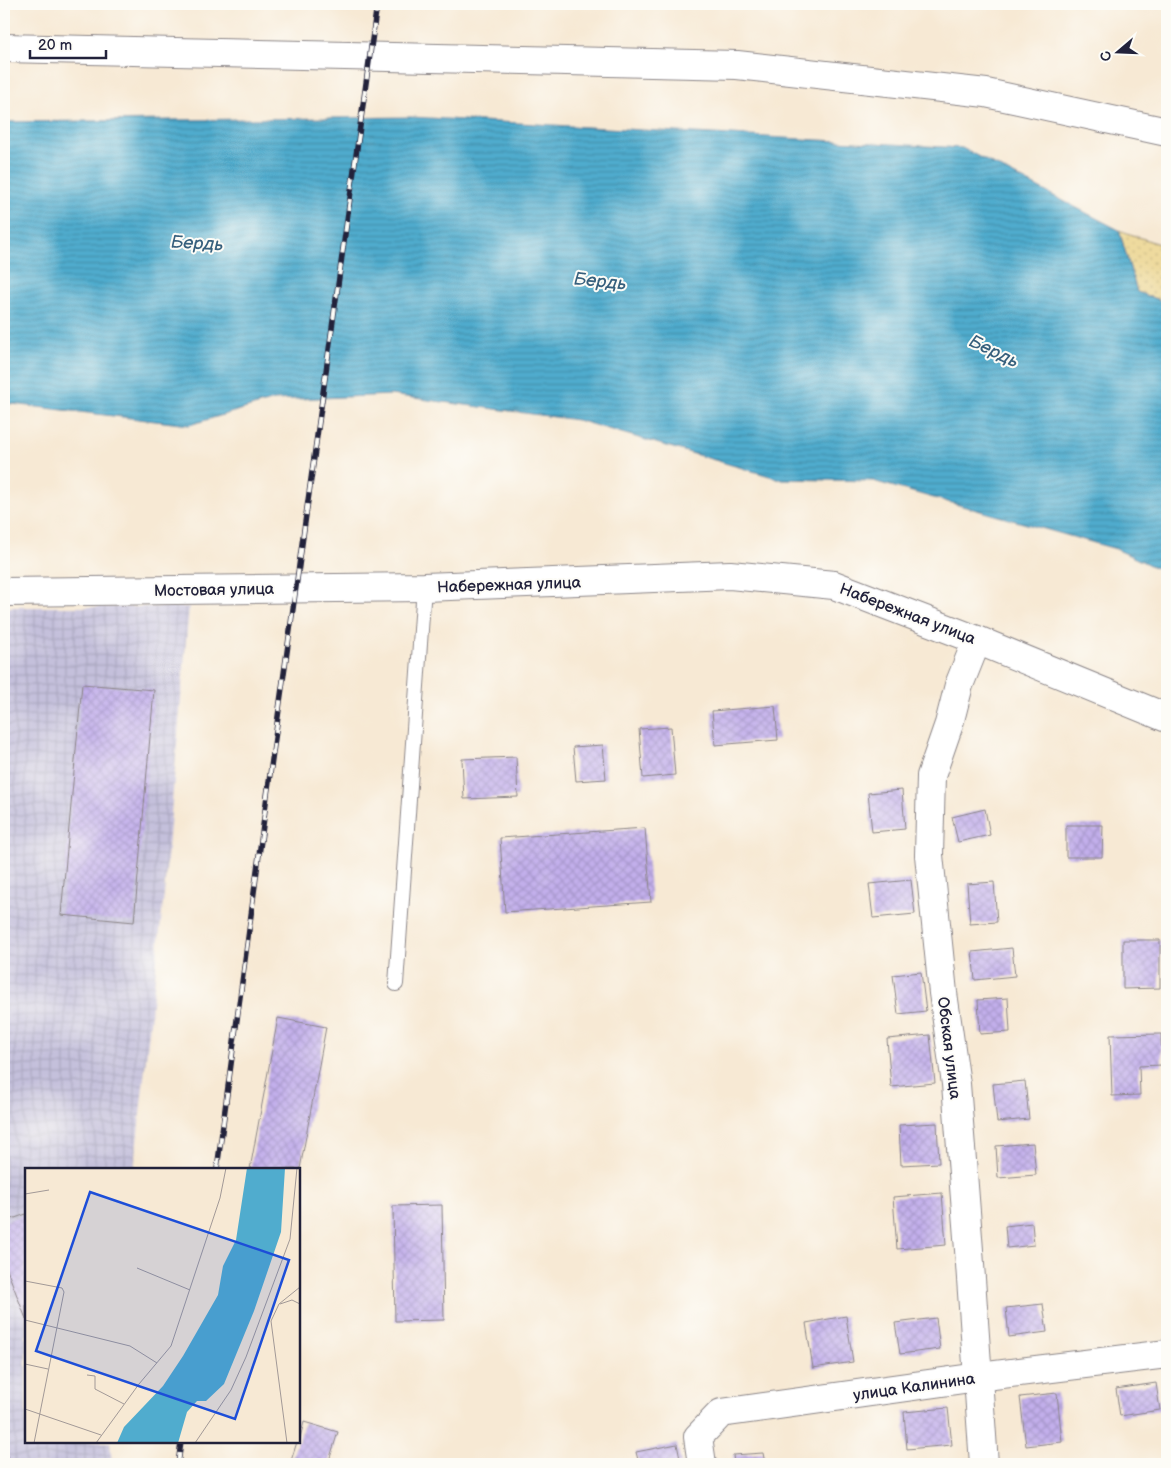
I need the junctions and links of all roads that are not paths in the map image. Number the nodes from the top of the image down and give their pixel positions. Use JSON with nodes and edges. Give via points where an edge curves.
{"nodes":[{"id":1,"x":4,"y":48,"type":"edge"},
{"id":2,"x":1167,"y":132,"type":"edge"},
{"id":3,"x":424,"y":587,"type":"junction"},
{"id":4,"x":4,"y":592,"type":"edge"},
{"id":5,"x":977,"y":640,"type":"junction"},
{"id":6,"x":1167,"y":718,"type":"edge"},
{"id":7,"x":396,"y":984,"type":"dead end"},
{"id":8,"x":1167,"y":1354,"type":"edge"},
{"id":9,"x":978,"y":1377,"type":"junction"},
{"id":10,"x":702,"y":1464,"type":"edge"},
{"id":11,"x":984,"y":1464,"type":"edge"}],
"edges":[{"from":1,"to":2,"type":"street","via":[[737,65],[986,93]]},
{"from":3,"to":4,"type":"street","name":"Мостовая улица"},
{"from":3,"to":5,"type":"street","name":"Набережная улица","via":[[730,575],[834,584]]},
{"from":3,"to":7,"type":"lane"},
{"from":5,"to":6,"type":"street","name":"Набережная улица"},
{"from":5,"to":9,"type":"street","name":"Обская улица","via":[[959,685],[931,776],[929,855],[956,1084]]},
{"from":8,"to":9,"type":"street","name":"улица Калинина"},
{"from":9,"to":10,"type":"street","name":"улица Калинина","via":[[721,1413],[698,1437]]},
{"from":9,"to":11,"type":"street","name":"Обская улица"}]}
